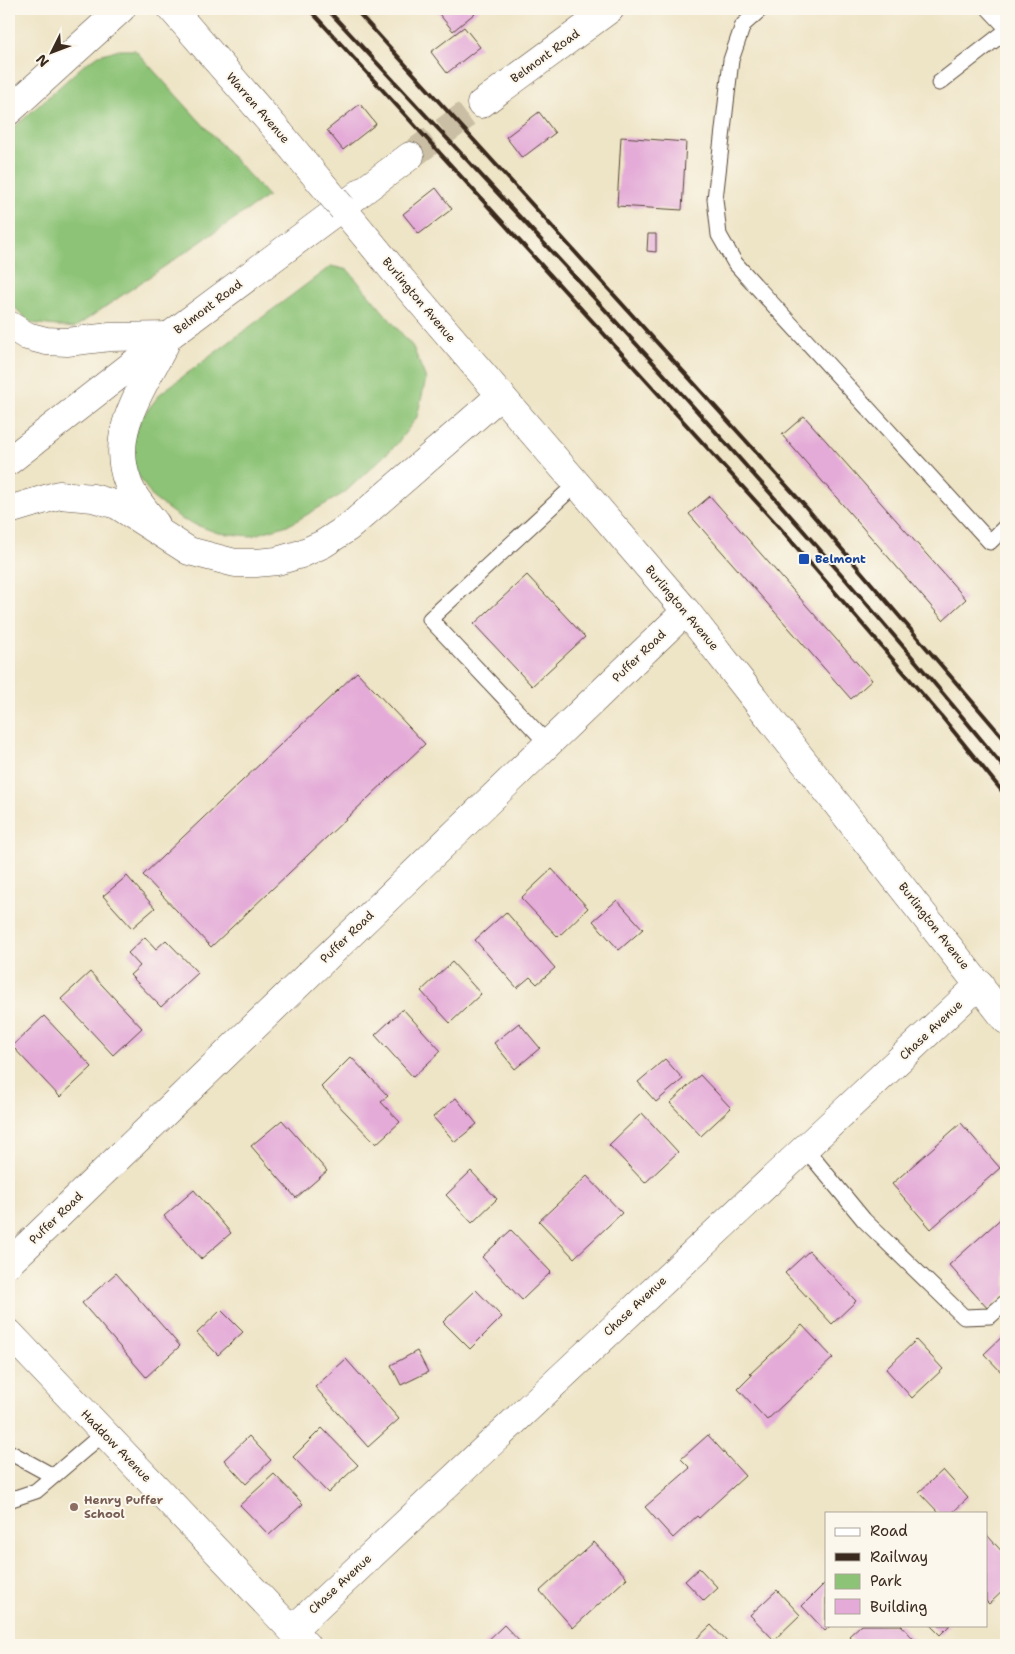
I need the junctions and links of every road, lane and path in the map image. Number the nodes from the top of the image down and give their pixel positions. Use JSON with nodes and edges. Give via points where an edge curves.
{"nodes":[{"id":1,"x":121,"y":9,"type":"edge"},
{"id":2,"x":172,"y":9,"type":"edge"},
{"id":3,"x":610,"y":9,"type":"edge"},
{"id":4,"x":760,"y":9,"type":"edge"},
{"id":5,"x":989,"y":9,"type":"edge"},
{"id":6,"x":1006,"y":27,"type":"edge"},
{"id":7,"x":1006,"y":31,"type":"edge"},
{"id":8,"x":939,"y":83,"type":"dead end"},
{"id":9,"x":481,"y":104,"type":"tunnel mouth"},
{"id":10,"x":9,"y":112,"type":"edge"},
{"id":11,"x":410,"y":156,"type":"tunnel mouth"},
{"id":12,"x":343,"y":209,"type":"joint"},
{"id":13,"x":9,"y":325,"type":"edge"},
{"id":14,"x":169,"y":336,"type":"junction"},
{"id":15,"x":500,"y":395,"type":"junction"},
{"id":16,"x":9,"y":461,"type":"edge"},
{"id":17,"x":576,"y":484,"type":"junction"},
{"id":18,"x":9,"y":510,"type":"edge"},
{"id":19,"x":1006,"y":526,"type":"edge"},
{"id":20,"x":167,"y":537,"type":"junction"},
{"id":21,"x":686,"y":611,"type":"junction"},
{"id":22,"x":548,"y":744,"type":"junction"},
{"id":23,"x":980,"y":984,"type":"junction"},
{"id":24,"x":1006,"y":1020,"type":"edge"},
{"id":25,"x":804,"y":1147,"type":"junction"},
{"id":26,"x":9,"y":1263,"type":"edge"},
{"id":27,"x":1006,"y":1302,"type":"edge"},
{"id":28,"x":9,"y":1333,"type":"edge"},
{"id":29,"x":104,"y":1433,"type":"junction"},
{"id":30,"x":9,"y":1452,"type":"edge"},
{"id":31,"x":54,"y":1476,"type":"junction"},
{"id":32,"x":9,"y":1500,"type":"edge"},
{"id":33,"x":299,"y":1637,"type":"edge"}],
"edges":[{"from":1,"to":10,"type":"street"},
{"from":2,"to":12,"type":"street","name":"Warren Avenue","bridge":true},
{"from":3,"to":9,"type":"street","name":"Belmont Road"},
{"from":4,"to":19,"type":"lane","via":[[744,25],[730,60],[715,199],[719,235],[735,263],[990,542]]},
{"from":5,"to":6,"type":"lane"},
{"from":7,"to":8,"type":"lane"},
{"from":11,"to":14,"type":"street","name":"Belmont Road"},
{"from":12,"to":15,"type":"street","name":"Burlington Avenue"},
{"from":13,"to":14,"type":"street","via":[[28,336],[46,341]]},
{"from":14,"to":16,"type":"street","name":"Belmont Road"},
{"from":14,"to":20,"type":"street","via":[[133,404],[123,432],[122,454],[128,484]]},
{"from":15,"to":17,"type":"street","name":"Burlington Avenue"},
{"from":15,"to":20,"type":"street","via":[[349,527],[301,554],[277,561],[235,563],[189,551]]},
{"from":17,"to":21,"type":"street","name":"Burlington Avenue"},
{"from":17,"to":22,"type":"lane","via":[[430,619]]},
{"from":18,"to":20,"type":"street","via":[[59,495],[93,498],[116,505]]},
{"from":21,"to":22,"type":"street","name":"Puffer Road"},
{"from":21,"to":23,"type":"street","name":"Burlington Avenue"},
{"from":22,"to":26,"type":"street","name":"Puffer Road"},
{"from":23,"to":24,"type":"street","name":"Burlington Avenue"},
{"from":23,"to":25,"type":"street","name":"Chase Avenue"},
{"from":25,"to":27,"type":"lane","via":[[864,1220],[964,1317],[990,1316]]},
{"from":25,"to":33,"type":"street","name":"Chase Avenue"},
{"from":28,"to":29,"type":"street","name":"Haddow Avenue"},
{"from":29,"to":31,"type":"lane"},
{"from":29,"to":33,"type":"street","name":"Haddow Avenue"},
{"from":30,"to":31,"type":"lane"},
{"from":31,"to":32,"type":"lane","via":[[36,1491]]}]}
